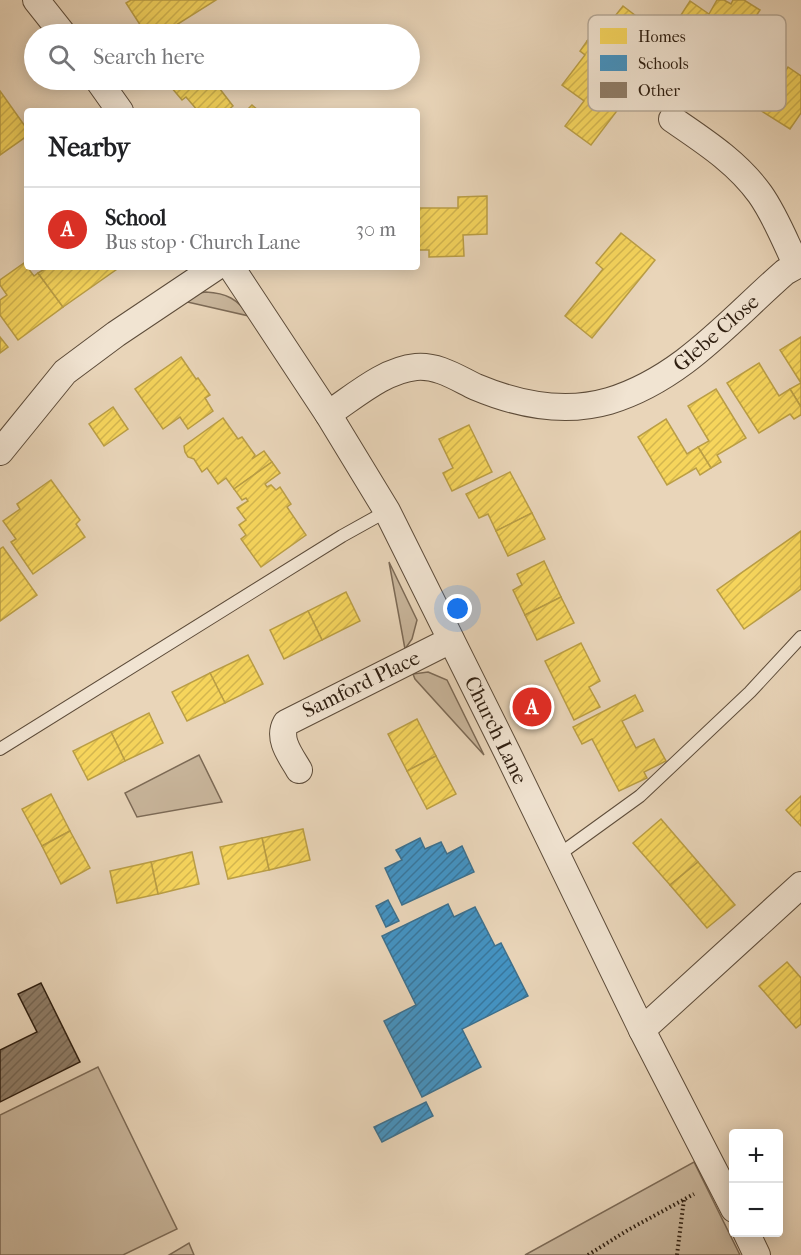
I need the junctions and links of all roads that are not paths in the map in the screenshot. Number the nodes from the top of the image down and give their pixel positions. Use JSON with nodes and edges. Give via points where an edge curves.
{"nodes":[{"id":1,"x":36,"y":0,"type":"edge"},
{"id":2,"x":55,"y":24,"type":"edge"},
{"id":3,"x":105,"y":90,"type":"edge"},
{"id":4,"x":118,"y":108,"type":"edge"},
{"id":5,"x":672,"y":119,"type":"dead end"},
{"id":6,"x":799,"y":264,"type":"edge"},
{"id":7,"x":212,"y":270,"type":"edge"},
{"id":8,"x":233,"y":270,"type":"edge"},
{"id":9,"x":328,"y":414,"type":"junction"},
{"id":10,"x":0,"y":452,"type":"edge"},
{"id":11,"x":387,"y":511,"type":"junction"},
{"id":12,"x":801,"y":637,"type":"edge"},
{"id":13,"x":451,"y":640,"type":"junction"},
{"id":14,"x":0,"y":749,"type":"edge"},
{"id":15,"x":299,"y":770,"type":"dead end"},
{"id":16,"x":557,"y":856,"type":"junction"},
{"id":17,"x":801,"y":885,"type":"edge"},
{"id":18,"x":642,"y":1030,"type":"junction"},
{"id":19,"x":729,"y":1200,"type":"edge"},
{"id":20,"x":748,"y":1237,"type":"edge"},
{"id":21,"x":757,"y":1255,"type":"edge"}],
"edges":[{"from":1,"to":2,"type":"street"},
{"from":3,"to":4,"type":"street"},
{"from":5,"to":6,"type":"street","name":"Glebe Close","via":[[723,155],[759,193]]},
{"from":6,"to":9,"type":"street","name":"Glebe Close","via":[[689,360],[661,379],[608,401],[555,408],[530,405],[434,368],[417,367],[384,378]]},
{"from":7,"to":10,"type":"street","via":[[65,372]]},
{"from":8,"to":9,"type":"street","name":"Church Lane"},
{"from":9,"to":11,"type":"street","name":"Church Lane"},
{"from":11,"to":13,"type":"street","name":"Church Lane"},
{"from":11,"to":14,"type":"lane"},
{"from":12,"to":16,"type":"lane","via":[[750,692],[640,796]]},
{"from":13,"to":15,"type":"street","name":"Samford Place","via":[[286,723],[283,740]]},
{"from":13,"to":16,"type":"street","name":"Church Lane"},
{"from":16,"to":18,"type":"street","name":"Church Lane"},
{"from":17,"to":18,"type":"street"},
{"from":18,"to":19,"type":"street","name":"Church Lane"},
{"from":20,"to":21,"type":"street"}]}
